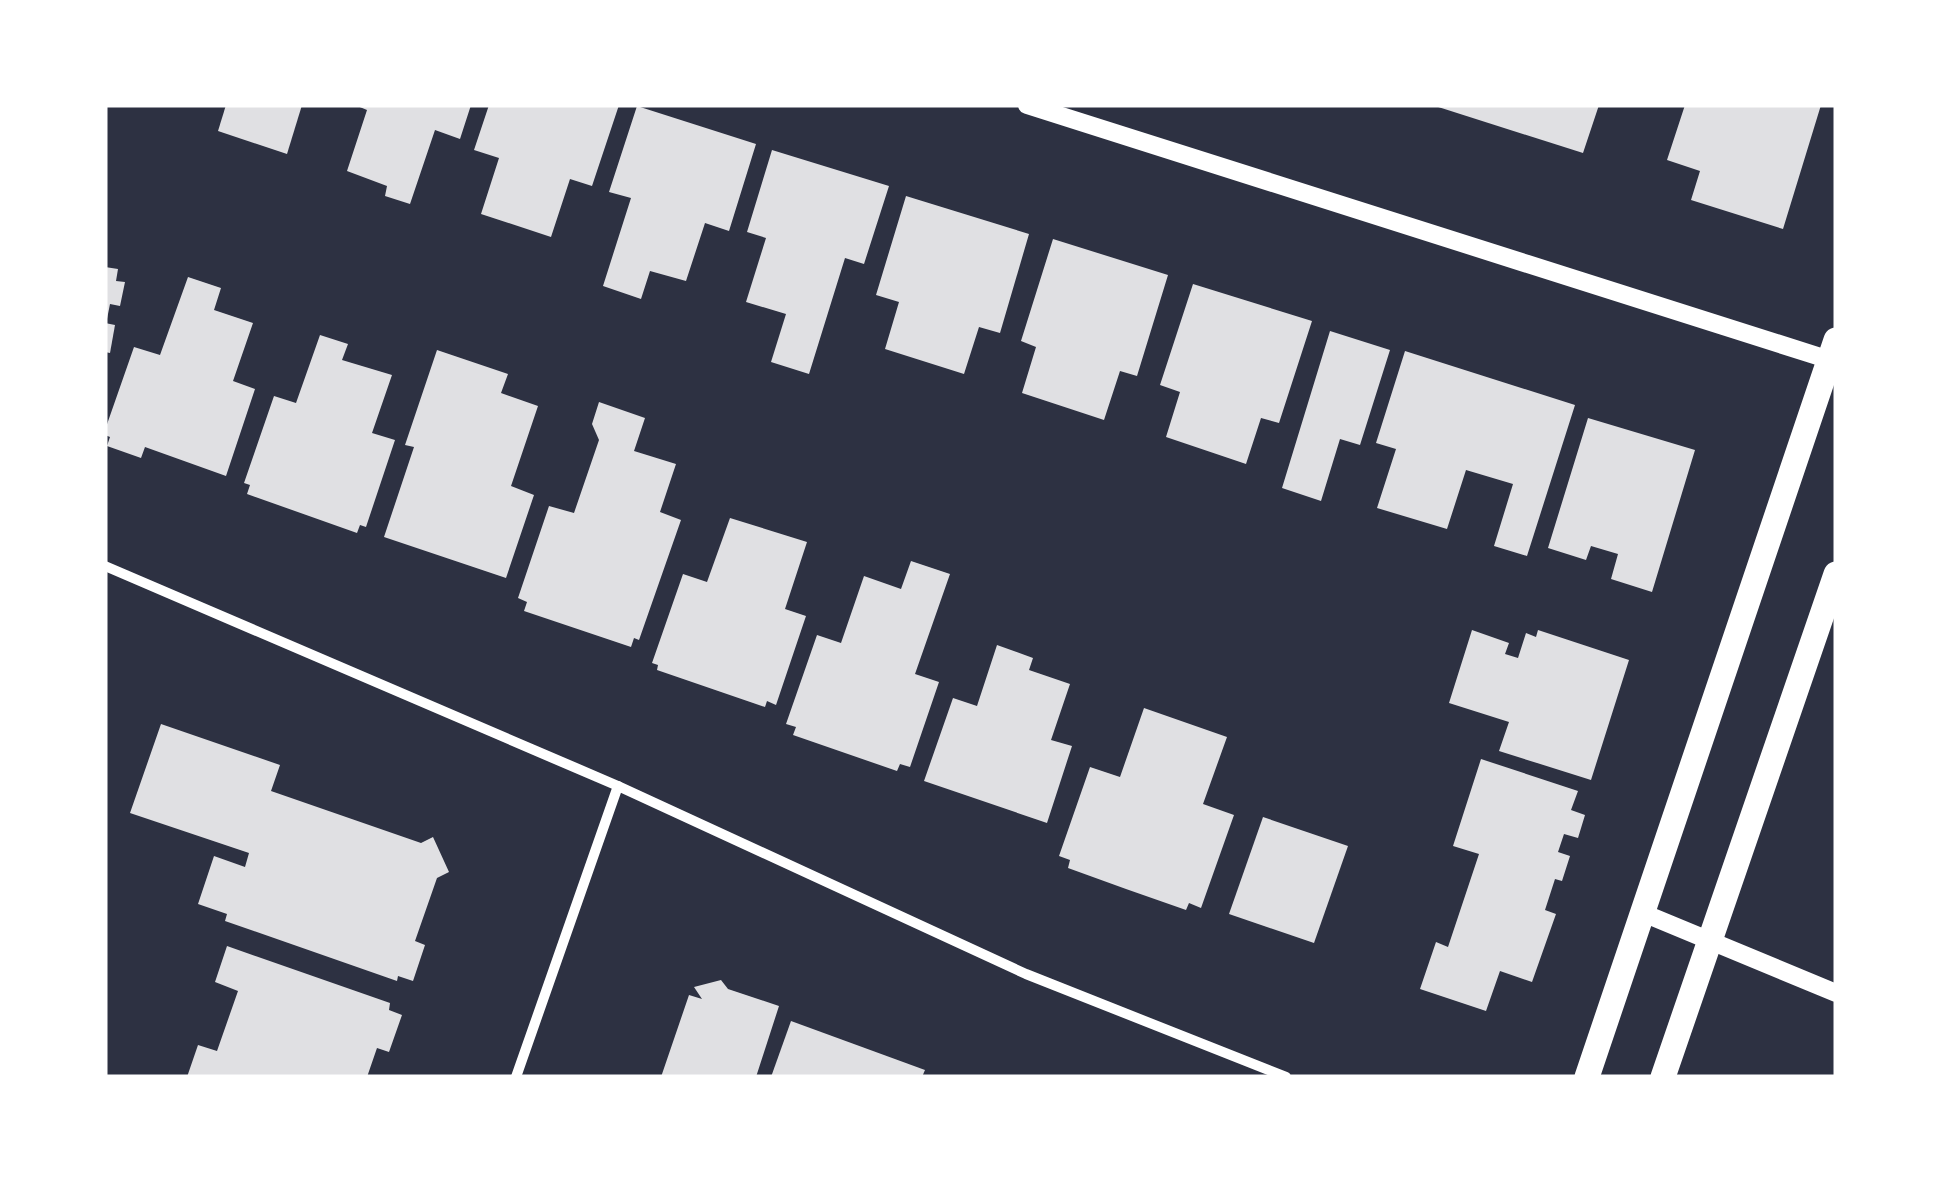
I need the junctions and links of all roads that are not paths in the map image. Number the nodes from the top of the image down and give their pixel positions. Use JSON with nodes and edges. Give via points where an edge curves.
{"nodes":[{"id":1,"x":1027,"y":105,"type":"edge"},
{"id":2,"x":1834,"y":354,"type":"edge"},
{"id":3,"x":105,"y":566,"type":"edge"},
{"id":4,"x":1836,"y":574,"type":"edge"},
{"id":5,"x":618,"y":786,"type":"junction"},
{"id":6,"x":1643,"y":913,"type":"junction"},
{"id":7,"x":1712,"y":940,"type":"junction"},
{"id":8,"x":1836,"y":994,"type":"edge"},
{"id":9,"x":516,"y":1077,"type":"edge"},
{"id":10,"x":1286,"y":1077,"type":"edge"},
{"id":11,"x":1587,"y":1077,"type":"edge"},
{"id":12,"x":1663,"y":1077,"type":"edge"}],
"edges":[{"from":1,"to":2,"type":"street"},
{"from":2,"to":6,"type":"main road"},
{"from":3,"to":5,"type":"street"},
{"from":4,"to":7,"type":"main road"},
{"from":5,"to":9,"type":"street"},
{"from":5,"to":10,"type":"street","via":[[1026,974]]},
{"from":6,"to":7,"type":"street"},
{"from":6,"to":11,"type":"main road"},
{"from":7,"to":8,"type":"street"},
{"from":7,"to":12,"type":"main road"}]}
